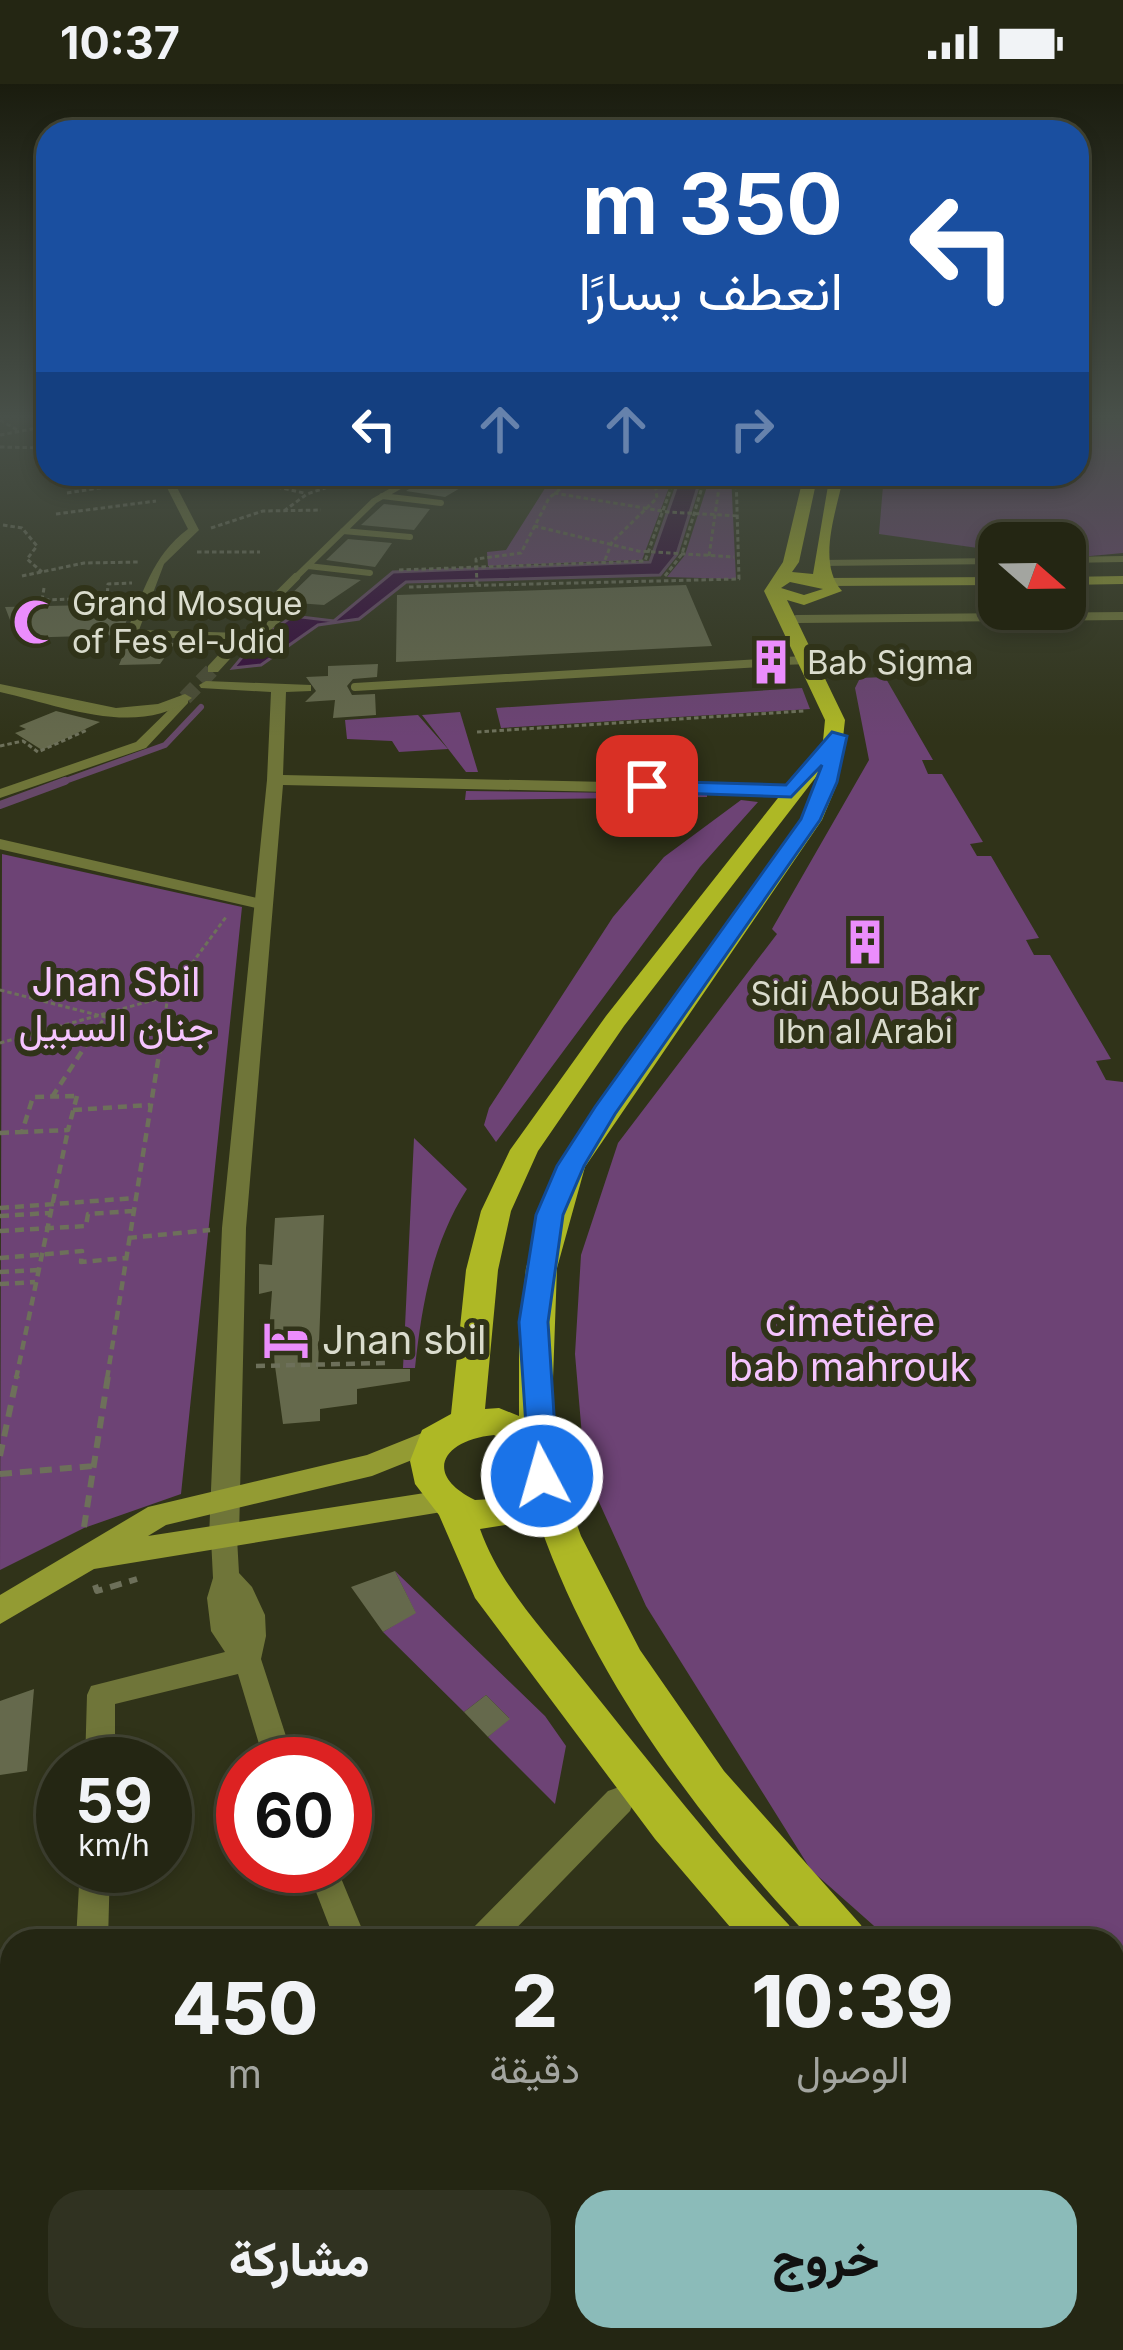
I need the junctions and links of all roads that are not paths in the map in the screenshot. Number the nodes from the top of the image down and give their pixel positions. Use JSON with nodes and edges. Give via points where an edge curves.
{"nodes":[{"id":1,"x":192,"y":525,"type":"edge"},
{"id":2,"x":351,"y":525,"type":"edge"},
{"id":3,"x":799,"y":525,"type":"edge"},
{"id":4,"x":831,"y":525,"type":"edge"},
{"id":5,"x":344,"y":531,"type":"junction"},
{"id":6,"x":410,"y":537,"type":"dead end"},
{"id":7,"x":1123,"y":559,"type":"edge"},
{"id":8,"x":1086,"y":560,"type":"edge"},
{"id":9,"x":978,"y":564,"type":"edge"},
{"id":10,"x":308,"y":566,"type":"junction"},
{"id":11,"x":370,"y":572,"type":"dead end"},
{"id":12,"x":1086,"y":580,"type":"edge"},
{"id":13,"x":1123,"y":580,"type":"edge"},
{"id":14,"x":978,"y":581,"type":"edge"},
{"id":15,"x":823,"y":584,"type":"junction"},
{"id":16,"x":778,"y":586,"type":"junction"},
{"id":17,"x":978,"y":592,"type":"edge"},
{"id":18,"x":1086,"y":592,"type":"edge"},
{"id":19,"x":1123,"y":592,"type":"edge"},
{"id":20,"x":1123,"y":616,"type":"edge"},
{"id":21,"x":796,"y":622,"type":"junction"},
{"id":22,"x":243,"y":637,"type":"junction"},
{"id":23,"x":760,"y":663,"type":"dead end"},
{"id":24,"x":356,"y":687,"type":"dead end"},
{"id":25,"x":0,"y":688,"type":"edge"},
{"id":26,"x":280,"y":688,"type":"junction"},
{"id":27,"x":306,"y":688,"type":"dead end"},
{"id":28,"x":184,"y":699,"type":"joint"},
{"id":29,"x":838,"y":736,"type":"junction"},
{"id":30,"x":275,"y":780,"type":"junction"},
{"id":31,"x":791,"y":791,"type":"junction"},
{"id":32,"x":0,"y":794,"type":"edge"},
{"id":33,"x":0,"y":844,"type":"edge"},
{"id":34,"x":249,"y":903,"type":"junction"},
{"id":35,"x":454,"y":1429,"type":"junction"},
{"id":36,"x":539,"y":1460,"type":"junction"},
{"id":37,"x":222,"y":1498,"type":"junction"},
{"id":38,"x":450,"y":1505,"type":"junction"},
{"id":39,"x":224,"y":1538,"type":"junction"},
{"id":40,"x":85,"y":1558,"type":"junction"},
{"id":41,"x":0,"y":1611,"type":"edge"},
{"id":42,"x":247,"y":1659,"type":"junction"},
{"id":43,"x":100,"y":1737,"type":"edge"},
{"id":44,"x":272,"y":1737,"type":"edge"},
{"id":45,"x":619,"y":1801,"type":"dead end"},
{"id":46,"x":94,"y":1893,"type":"edge"},
{"id":47,"x":332,"y":1893,"type":"edge"},
{"id":48,"x":92,"y":1929,"type":"edge"},
{"id":49,"x":346,"y":1929,"type":"edge"},
{"id":50,"x":494,"y":1929,"type":"edge"},
{"id":51,"x":763,"y":1929,"type":"edge"},
{"id":52,"x":833,"y":1929,"type":"edge"}],
"edges":[{"from":1,"to":22,"type":"street","via":[[158,559],[132,633]]},
{"from":2,"to":5,"type":"lane"},
{"from":3,"to":16,"type":"main road"},
{"from":4,"to":15,"type":"main road"},
{"from":5,"to":6,"type":"lane"},
{"from":5,"to":10,"type":"lane"},
{"from":7,"to":8,"type":"lane"},
{"from":9,"to":15,"type":"lane"},
{"from":10,"to":11,"type":"lane"},
{"from":10,"to":22,"type":"lane","via":[[271,602],[280,616]]},
{"from":12,"to":13,"type":"main road"},
{"from":14,"to":15,"type":"main road"},
{"from":15,"to":16,"type":"main road"},
{"from":15,"to":17,"type":"main road"},
{"from":15,"to":21,"type":"main road"},
{"from":16,"to":21,"type":"main road"},
{"from":18,"to":19,"type":"main road"},
{"from":20,"to":21,"type":"lane"},
{"from":21,"to":29,"type":"main road","via":[[794,661]]},
{"from":22,"to":26,"type":"street","via":[[209,677]]},
{"from":23,"to":24,"type":"lane"},
{"from":25,"to":28,"type":"street","via":[[114,716]]},
{"from":26,"to":27,"type":"street"},
{"from":26,"to":30,"type":"street"},
{"from":28,"to":32,"type":"street","via":[[141,745]]},
{"from":29,"to":31,"type":"main road"},
{"from":29,"to":36,"type":"main road","via":[[811,820],[604,1113],[549,1215],[533,1322]]},
{"from":30,"to":31,"type":"street"},
{"from":30,"to":34,"type":"street"},
{"from":31,"to":35,"type":"main road","via":[[524,1150],[496,1211]]},
{"from":33,"to":34,"type":"lane"},
{"from":34,"to":37,"type":"street"},
{"from":35,"to":36,"type":"main road","via":[[499,1420]]},
{"from":35,"to":37,"type":"main road","via":[[372,1465]]},
{"from":35,"to":38,"type":"main road","via":[[425,1469],[430,1487]]},
{"from":36,"to":38,"type":"main road","via":[[529,1495],[508,1508],[481,1513]]},
{"from":36,"to":52,"type":"main road","via":[[574,1575],[651,1702],[795,1892]]},
{"from":37,"to":39,"type":"street"},
{"from":37,"to":40,"type":"main road","via":[[158,1515]]},
{"from":38,"to":39,"type":"main road"},
{"from":38,"to":51,"type":"main road","via":[[474,1564],[502,1604]]},
{"from":39,"to":40,"type":"main road"},
{"from":39,"to":42,"type":"street","via":[[225,1631]]},
{"from":40,"to":41,"type":"main road"},
{"from":42,"to":43,"type":"street","via":[[101,1695]]},
{"from":42,"to":44,"type":"street"},
{"from":45,"to":50,"type":"street"},
{"from":46,"to":48,"type":"street"},
{"from":47,"to":49,"type":"street"}]}
